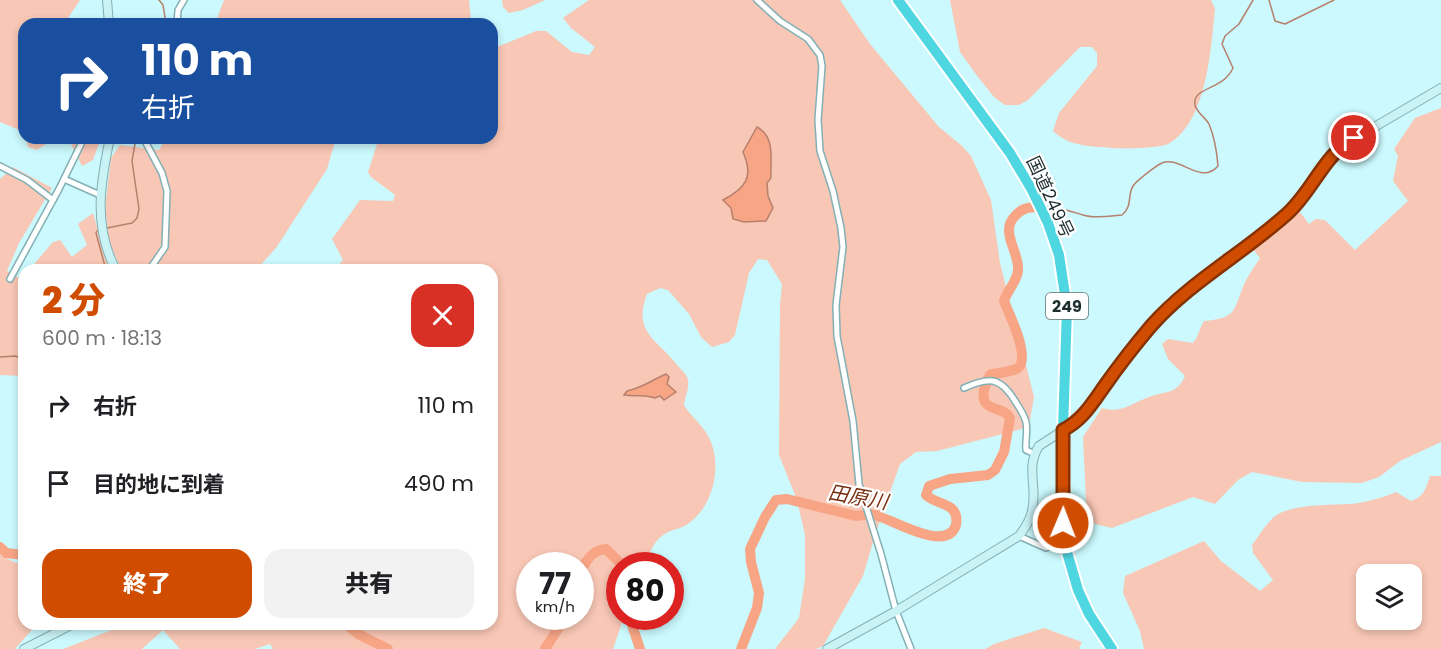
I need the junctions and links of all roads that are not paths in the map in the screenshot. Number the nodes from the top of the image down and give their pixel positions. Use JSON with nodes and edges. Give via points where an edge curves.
{"nodes":[{"id":1,"x":107,"y":0,"type":"edge"},
{"id":2,"x":184,"y":0,"type":"edge"},
{"id":3,"x":757,"y":0,"type":"edge"},
{"id":4,"x":898,"y":0,"type":"edge"},
{"id":5,"x":108,"y":18,"type":"edge"},
{"id":6,"x":177,"y":18,"type":"edge"},
{"id":7,"x":1441,"y":88,"type":"edge"},
{"id":8,"x":81,"y":144,"type":"edge"},
{"id":9,"x":109,"y":144,"type":"edge"},
{"id":10,"x":147,"y":144,"type":"edge"},
{"id":11,"x":0,"y":166,"type":"edge"},
{"id":12,"x":64,"y":179,"type":"junction"},
{"id":13,"x":100,"y":195,"type":"junction"},
{"id":14,"x":53,"y":200,"type":"junction"},
{"id":15,"x":18,"y":264,"type":"edge"},
{"id":16,"x":18,"y":264,"type":"edge"},
{"id":17,"x":113,"y":264,"type":"edge"},
{"id":18,"x":154,"y":264,"type":"edge"},
{"id":19,"x":10,"y":279,"type":"dead end"},
{"id":20,"x":964,"y":388,"type":"dead end"},
{"id":21,"x":1063,"y":430,"type":"junction"},
{"id":22,"x":1035,"y":454,"type":"junction"},
{"id":23,"x":1018,"y":536,"type":"junction"},
{"id":24,"x":1064,"y":542,"type":"junction"},
{"id":25,"x":896,"y":612,"type":"junction"},
{"id":26,"x":61,"y":630,"type":"edge"},
{"id":27,"x":24,"y":649,"type":"edge"},
{"id":28,"x":827,"y":649,"type":"edge"},
{"id":29,"x":911,"y":649,"type":"edge"},
{"id":30,"x":1112,"y":649,"type":"edge"}],
"edges":[{"from":1,"to":5,"type":"street"},
{"from":2,"to":6,"type":"street"},
{"from":3,"to":25,"type":"street","via":[[808,39],[820,55],[820,151],[833,191],[843,248],[836,305],[837,336],[847,380],[859,484]]},
{"from":4,"to":21,"type":"highway","name":"国道249号","number":"249","via":[[1010,153],[1048,223],[1059,255],[1067,308]]},
{"from":7,"to":21,"type":"street","via":[[1342,146],[1287,213],[1171,305],[1080,419]]},
{"from":8,"to":12,"type":"street"},
{"from":9,"to":13,"type":"street"},
{"from":10,"to":18,"type":"street","via":[[166,182],[165,248]]},
{"from":11,"to":14,"type":"street"},
{"from":12,"to":13,"type":"street"},
{"from":12,"to":14,"type":"street"},
{"from":13,"to":17,"type":"street","via":[[100,223]]},
{"from":14,"to":16,"type":"street"},
{"from":15,"to":19,"type":"street"},
{"from":20,"to":22,"type":"street","via":[[980,381],[996,381],[1008,389],[1027,424],[1026,450]]},
{"from":21,"to":22,"type":"street","via":[[1039,446]]},
{"from":21,"to":24,"type":"highway","name":"国道249号","number":"249"},
{"from":22,"to":23,"type":"street","via":[[1031,464],[1032,510]]},
{"from":23,"to":24,"type":"street","via":[[1046,548]]},
{"from":23,"to":25,"type":"street"},
{"from":24,"to":30,"type":"highway","name":"国道249号","number":"249","via":[[1078,590]]},
{"from":25,"to":28,"type":"street"},
{"from":25,"to":29,"type":"street"},
{"from":26,"to":27,"type":"street"}]}
